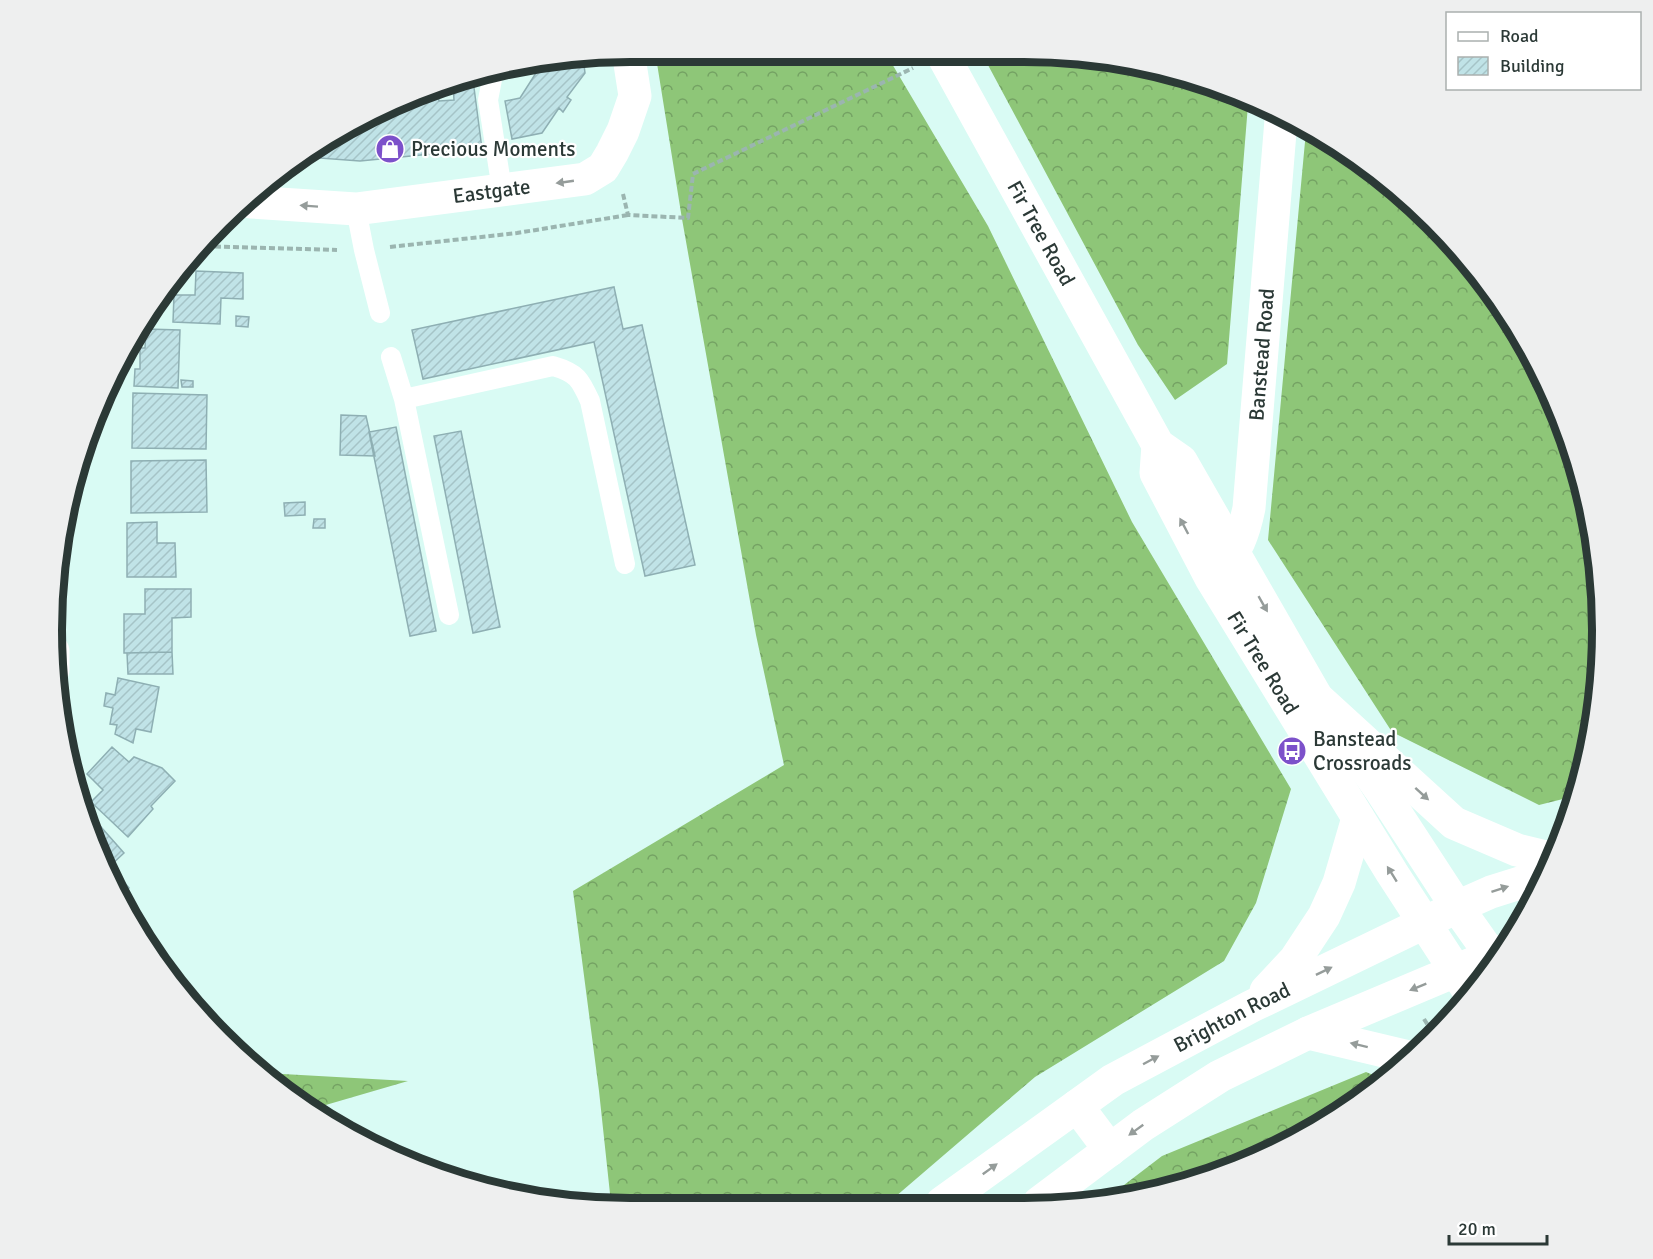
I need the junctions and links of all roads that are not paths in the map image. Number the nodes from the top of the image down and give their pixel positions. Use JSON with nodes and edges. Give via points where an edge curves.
{"nodes":[{"id":1,"x":630,"y":62,"type":"edge"},
{"id":2,"x":947,"y":62,"type":"edge"},
{"id":3,"x":492,"y":79,"type":"edge"},
{"id":4,"x":1281,"y":123,"type":"edge"},
{"id":5,"x":502,"y":190,"type":"junction"},
{"id":6,"x":255,"y":202,"type":"edge"},
{"id":7,"x":356,"y":209,"type":"junction"},
{"id":8,"x":380,"y":314,"type":"dead end"},
{"id":9,"x":391,"y":357,"type":"dead end"},
{"id":10,"x":404,"y":399,"type":"junction"},
{"id":11,"x":1158,"y":445,"type":"junction"},
{"id":12,"x":1234,"y":553,"type":"junction"},
{"id":13,"x":625,"y":564,"type":"dead end"},
{"id":14,"x":1211,"y":578,"type":"junction"},
{"id":15,"x":449,"y":615,"type":"dead end"},
{"id":16,"x":1317,"y":698,"type":"junction"},
{"id":17,"x":1358,"y":818,"type":"junction"},
{"id":18,"x":1544,"y":857,"type":"edge"},
{"id":19,"x":1534,"y":878,"type":"edge"},
{"id":20,"x":1457,"y":907,"type":"junction"},
{"id":21,"x":1423,"y":923,"type":"junction"},
{"id":22,"x":1492,"y":950,"type":"edge"},
{"id":23,"x":1476,"y":972,"type":"edge"},
{"id":24,"x":1463,"y":982,"type":"edge"},
{"id":25,"x":1252,"y":1006,"type":"junction"},
{"id":26,"x":1308,"y":1033,"type":"junction"},
{"id":27,"x":1399,"y":1056,"type":"edge"},
{"id":28,"x":1077,"y":1106,"type":"junction"},
{"id":29,"x":1110,"y":1150,"type":"junction"},
{"id":30,"x":1047,"y":1197,"type":"edge"},
{"id":31,"x":949,"y":1198,"type":"edge"}],
"edges":[{"from":1,"to":5,"type":"main road","name":"Eastgate","one_way":true,"via":[[635,96],[623,131],[603,168],[585,179]]},
{"from":2,"to":11,"type":"main road","name":"Fir Tree Road"},
{"from":3,"to":5,"type":"lane","via":[[488,100]]},
{"from":4,"to":12,"type":"main road","name":"Banstead Road","via":[[1249,508]]},
{"from":5,"to":7,"type":"main road","name":"Eastgate"},
{"from":7,"to":6,"type":"main road","name":"Eastgate","one_way":true},
{"from":7,"to":8,"type":"lane"},
{"from":9,"to":10,"type":"lane"},
{"from":10,"to":13,"type":"lane","via":[[553,366],[569,370],[582,383],[590,400]]},
{"from":10,"to":15,"type":"lane"},
{"from":11,"to":12,"type":"main road","name":"Fir Tree Road","via":[[1181,461]]},
{"from":14,"to":11,"type":"main road","name":"Fir Tree Road","one_way":true,"via":[[1156,473]]},
{"from":12,"to":14,"type":"main road","name":"Banstead Road"},
{"from":12,"to":16,"type":"main road","name":"Fir Tree Road","one_way":true},
{"from":14,"to":17,"type":"main road","name":"Fir Tree Road"},
{"from":16,"to":18,"type":"main road","one_way":true,"via":[[1454,823],[1517,850]]},
{"from":16,"to":20,"type":"main road","name":"Fir Tree Road"},
{"from":21,"to":17,"type":"main road","name":"Fir Tree Road","one_way":true},
{"from":17,"to":25,"type":"main road","via":[[1339,883],[1323,916],[1295,960]]},
{"from":20,"to":19,"type":"main road","name":"Brighton Road","one_way":true},
{"from":20,"to":21,"type":"main road","name":"Brighton Road"},
{"from":20,"to":22,"type":"main road","name":"Fir Tree Road"},
{"from":21,"to":24,"type":"main road","name":"Fir Tree Road"},
{"from":25,"to":21,"type":"main road","name":"Brighton Road","one_way":true},
{"from":23,"to":24,"type":"main road"},
{"from":24,"to":26,"type":"main road","one_way":true},
{"from":28,"to":25,"type":"main road","name":"Brighton Road","one_way":true,"via":[[1113,1080]]},
{"from":27,"to":26,"type":"main road","one_way":true},
{"from":26,"to":29,"type":"main road","one_way":true,"via":[[1221,1076]]},
{"from":28,"to":29,"type":"main road"},
{"from":31,"to":28,"type":"main road","name":"Brighton Road","one_way":true},
{"from":29,"to":30,"type":"main road"}]}
